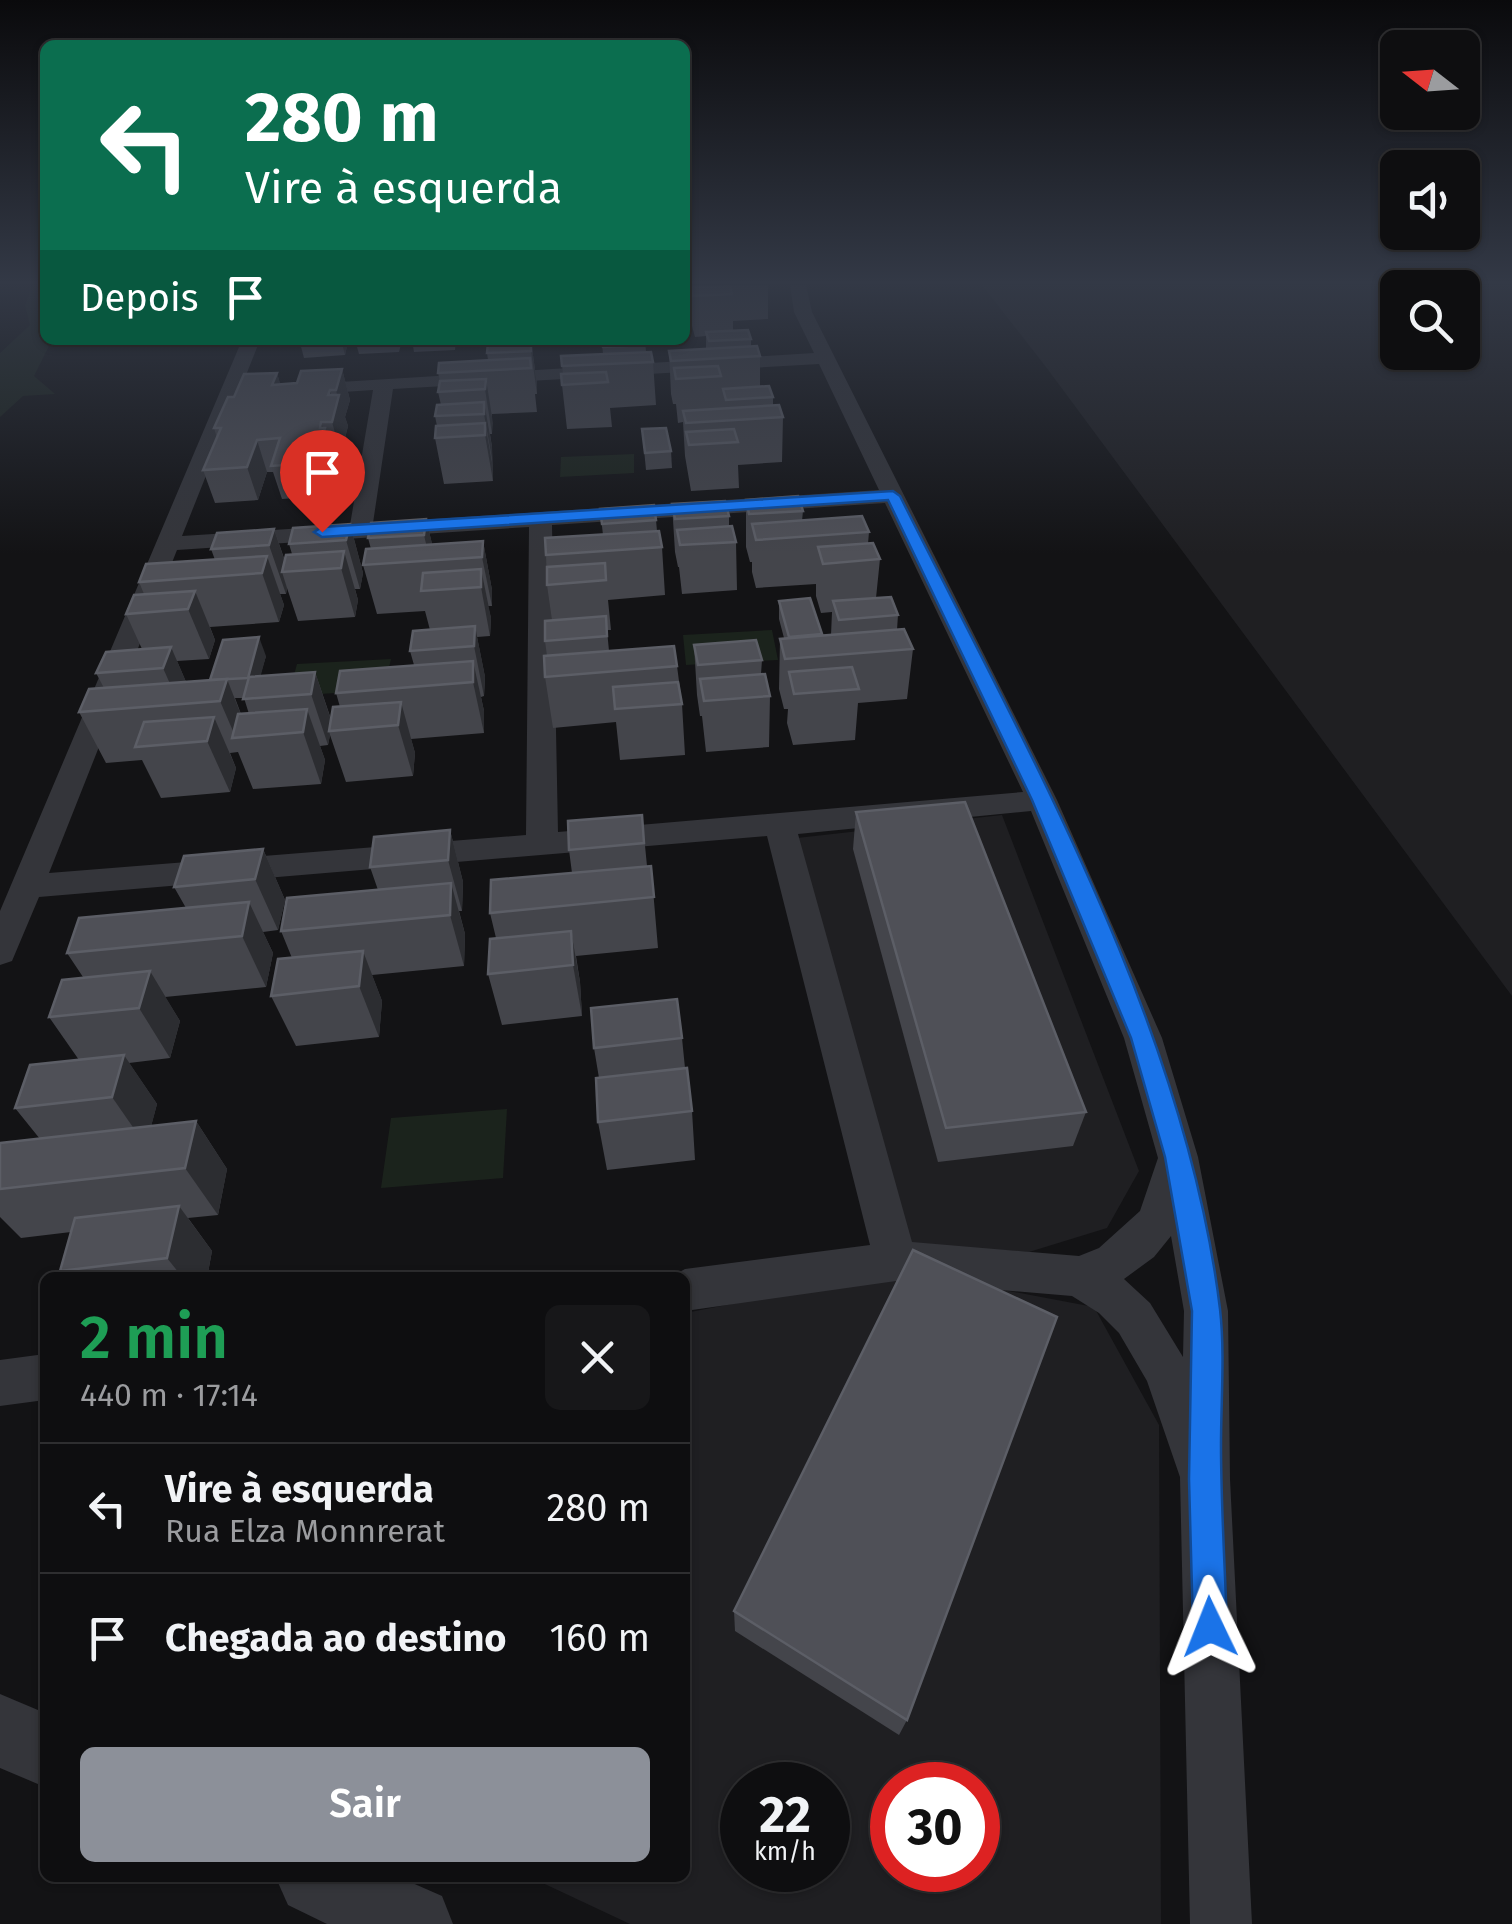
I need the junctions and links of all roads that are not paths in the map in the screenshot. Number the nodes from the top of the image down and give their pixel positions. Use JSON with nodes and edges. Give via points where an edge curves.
{"nodes":[{"id":1,"x":241,"y":375,"type":"edge"},
{"id":2,"x":462,"y":375,"type":"edge"},
{"id":3,"x":836,"y":375,"type":"edge"},
{"id":4,"x":384,"y":383,"type":"junction"},
{"id":5,"x":286,"y":389,"type":"edge"},
{"id":6,"x":893,"y":496,"type":"junction"},
{"id":7,"x":540,"y":517,"type":"junction"},
{"id":8,"x":360,"y":529,"type":"junction"},
{"id":9,"x":167,"y":544,"type":"junction"},
{"id":10,"x":1042,"y":800,"type":"junction"},
{"id":11,"x":780,"y":825,"type":"junction"},
{"id":12,"x":542,"y":842,"type":"junction"},
{"id":13,"x":28,"y":886,"type":"junction"},
{"id":14,"x":0,"y":952,"type":"edge"},
{"id":15,"x":1178,"y":1157,"type":"junction"},
{"id":16,"x":896,"y":1262,"type":"junction"},
{"id":17,"x":1079,"y":1276,"type":"junction"},
{"id":18,"x":690,"y":1289,"type":"edge"},
{"id":19,"x":40,"y":1377,"type":"edge"},
{"id":20,"x":0,"y":1382,"type":"edge"},
{"id":21,"x":1205,"y":1479,"type":"junction"},
{"id":22,"x":0,"y":1730,"type":"edge"},
{"id":23,"x":40,"y":1749,"type":"edge"},
{"id":24,"x":324,"y":1882,"type":"edge"},
{"id":25,"x":414,"y":1924,"type":"edge"},
{"id":26,"x":1221,"y":1924,"type":"edge"}],
"edges":[{"from":1,"to":9,"type":"street"},
{"from":2,"to":4,"type":"street"},
{"from":3,"to":6,"type":"street"},
{"from":4,"to":5,"type":"street"},
{"from":4,"to":8,"type":"street"},
{"from":6,"to":7,"type":"street"},
{"from":6,"to":10,"type":"street"},
{"from":7,"to":8,"type":"street"},
{"from":7,"to":12,"type":"street"},
{"from":8,"to":9,"type":"street"},
{"from":9,"to":13,"type":"street"},
{"from":10,"to":11,"type":"street"},
{"from":10,"to":15,"type":"street","via":[[1143,1038]]},
{"from":11,"to":12,"type":"street"},
{"from":11,"to":16,"type":"street"},
{"from":12,"to":13,"type":"street"},
{"from":13,"to":14,"type":"street"},
{"from":15,"to":17,"type":"street","via":[[1158,1221],[1139,1244]]},
{"from":15,"to":21,"type":"street","via":[[1206,1311]]},
{"from":16,"to":17,"type":"street"},
{"from":16,"to":18,"type":"street"},
{"from":17,"to":21,"type":"street","via":[[1139,1324],[1162,1364]]},
{"from":19,"to":20,"type":"street"},
{"from":21,"to":26,"type":"street"},
{"from":22,"to":23,"type":"street"},
{"from":24,"to":25,"type":"street"}]}
